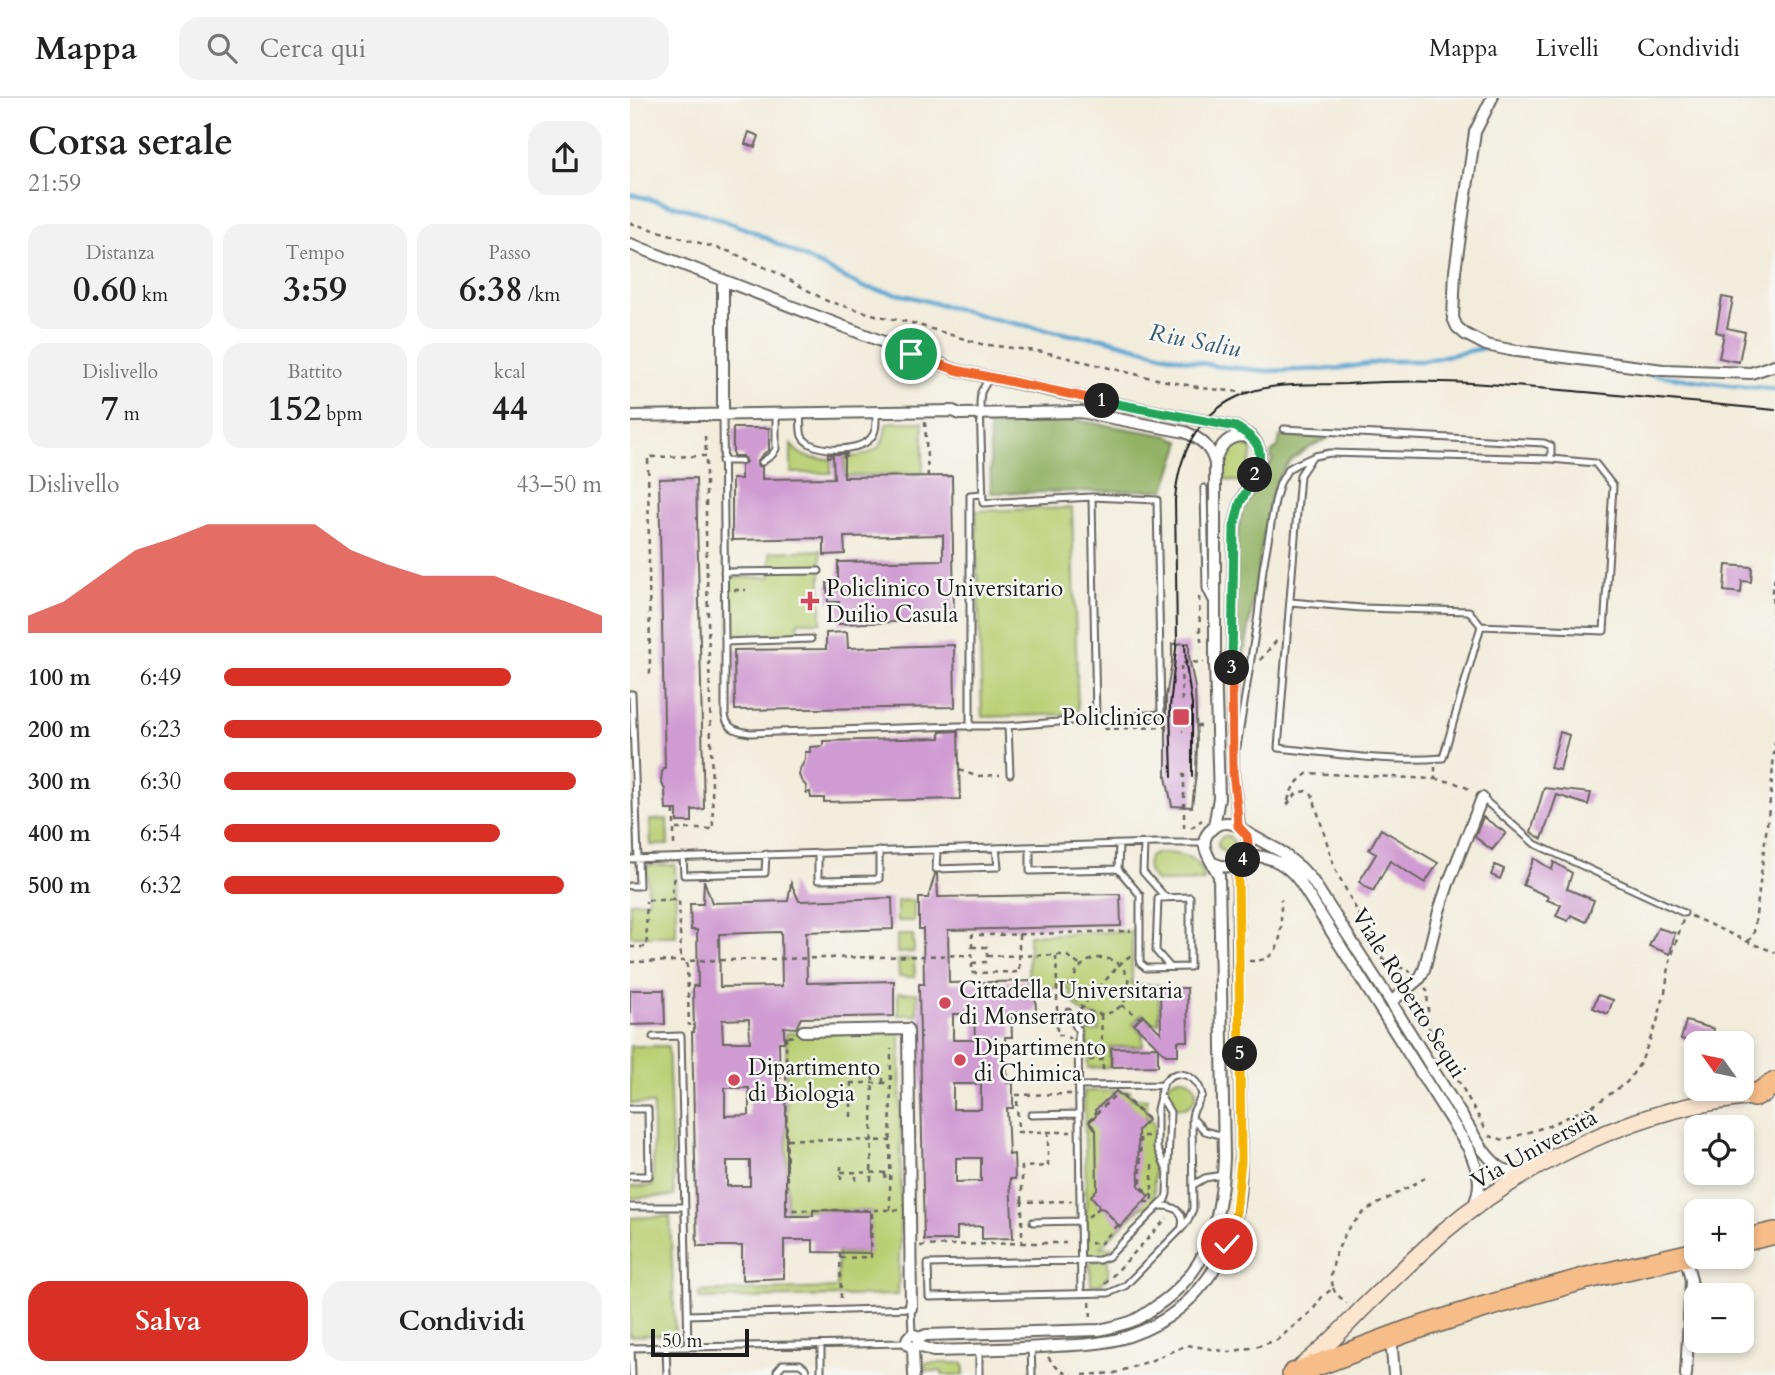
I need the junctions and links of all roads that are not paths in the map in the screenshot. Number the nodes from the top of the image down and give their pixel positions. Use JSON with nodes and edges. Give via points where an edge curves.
{"nodes":[{"id":1,"x":1492,"y":98,"type":"edge"},
{"id":2,"x":630,"y":244,"type":"edge"},
{"id":3,"x":723,"y":281,"type":"junction"},
{"id":4,"x":1775,"y":365,"type":"edge"},
{"id":5,"x":990,"y":377,"type":"junction"},
{"id":6,"x":876,"y":413,"type":"junction"},
{"id":7,"x":776,"y":414,"type":"junction"},
{"id":8,"x":800,"y":414,"type":"junction"},
{"id":9,"x":981,"y":414,"type":"junction"},
{"id":10,"x":723,"y":415,"type":"junction"},
{"id":11,"x":630,"y":416,"type":"edge"},
{"id":12,"x":1284,"y":429,"type":"dead end"},
{"id":13,"x":1252,"y":437,"type":"junction"},
{"id":14,"x":1551,"y":455,"type":"junction"},
{"id":15,"x":1310,"y":460,"type":"junction"},
{"id":16,"x":722,"y":461,"type":"junction"},
{"id":17,"x":741,"y":461,"type":"dead end"},
{"id":18,"x":762,"y":462,"type":"dead end"},
{"id":19,"x":1216,"y":463,"type":"junction"},
{"id":20,"x":1204,"y":488,"type":"dead end"},
{"id":21,"x":983,"y":494,"type":"junction"},
{"id":22,"x":1092,"y":497,"type":"junction"},
{"id":23,"x":819,"y":571,"type":"dead end"},
{"id":24,"x":724,"y":572,"type":"junction"},
{"id":25,"x":1290,"y":603,"type":"junction"},
{"id":26,"x":1216,"y":609,"type":"junction"},
{"id":27,"x":1481,"y":626,"type":"junction"},
{"id":28,"x":811,"y":639,"type":"dead end"},
{"id":29,"x":724,"y":642,"type":"junction"},
{"id":30,"x":630,"y":694,"type":"edge"},
{"id":31,"x":1096,"y":719,"type":"junction"},
{"id":32,"x":1008,"y":726,"type":"junction"},
{"id":33,"x":971,"y":727,"type":"junction"},
{"id":34,"x":1233,"y":772,"type":"junction"},
{"id":35,"x":1010,"y":774,"type":"road end"},
{"id":36,"x":1482,"y":797,"type":"joint"},
{"id":37,"x":1214,"y":826,"type":"junction"},
{"id":38,"x":1241,"y":828,"type":"junction"},
{"id":39,"x":1144,"y":844,"type":"junction"},
{"id":40,"x":1204,"y":844,"type":"junction"},
{"id":41,"x":1119,"y":845,"type":"junction"},
{"id":42,"x":1030,"y":847,"type":"junction"},
{"id":43,"x":996,"y":848,"type":"junction"},
{"id":44,"x":937,"y":850,"type":"junction"},
{"id":45,"x":879,"y":851,"type":"junction"},
{"id":46,"x":818,"y":853,"type":"junction"},
{"id":47,"x":765,"y":854,"type":"junction"},
{"id":48,"x":683,"y":857,"type":"junction"},
{"id":49,"x":630,"y":859,"type":"edge"},
{"id":50,"x":638,"y":859,"type":"junction"},
{"id":51,"x":1241,"y":860,"type":"junction"},
{"id":52,"x":1213,"y":863,"type":"junction"},
{"id":53,"x":1118,"y":869,"type":"junction"},
{"id":54,"x":630,"y":886,"type":"edge"},
{"id":55,"x":1166,"y":898,"type":"junction"},
{"id":56,"x":1684,"y":914,"type":"road end"},
{"id":57,"x":1170,"y":967,"type":"junction"},
{"id":58,"x":1391,"y":1002,"type":"junction"},
{"id":59,"x":1068,"y":1013,"type":"dead end"},
{"id":60,"x":803,"y":1031,"type":"road end"},
{"id":61,"x":653,"y":1037,"type":"dead end"},
{"id":62,"x":1775,"y":1083,"type":"edge"},
{"id":63,"x":1162,"y":1085,"type":"junction"},
{"id":64,"x":1079,"y":1086,"type":"junction"},
{"id":65,"x":1160,"y":1094,"type":"junction"},
{"id":66,"x":1765,"y":1094,"type":"edge"},
{"id":67,"x":630,"y":1109,"type":"edge"},
{"id":68,"x":1079,"y":1114,"type":"junction"},
{"id":69,"x":1031,"y":1115,"type":"dead end"},
{"id":70,"x":1192,"y":1118,"type":"junction"},
{"id":71,"x":1223,"y":1136,"type":"junction"},
{"id":72,"x":1534,"y":1169,"type":"junction"},
{"id":73,"x":1169,"y":1174,"type":"junction"},
{"id":74,"x":1223,"y":1175,"type":"junction"},
{"id":75,"x":630,"y":1176,"type":"edge"},
{"id":76,"x":1193,"y":1185,"type":"junction"},
{"id":77,"x":1159,"y":1206,"type":"junction"},
{"id":78,"x":630,"y":1207,"type":"edge"},
{"id":79,"x":685,"y":1207,"type":"junction"},
{"id":80,"x":1472,"y":1209,"type":"junction"},
{"id":81,"x":1080,"y":1221,"type":"junction"},
{"id":82,"x":1033,"y":1222,"type":"dead end"},
{"id":83,"x":1181,"y":1229,"type":"junction"},
{"id":84,"x":1775,"y":1233,"type":"edge"},
{"id":85,"x":1754,"y":1238,"type":"edge"},
{"id":86,"x":1684,"y":1255,"type":"edge"},
{"id":87,"x":1081,"y":1260,"type":"junction"},
{"id":88,"x":1691,"y":1269,"type":"edge"},
{"id":89,"x":1081,"y":1294,"type":"junction"},
{"id":90,"x":911,"y":1308,"type":"junction"},
{"id":91,"x":688,"y":1315,"type":"junction"},
{"id":92,"x":1391,"y":1338,"type":"junction"},
{"id":93,"x":914,"y":1341,"type":"junction"},
{"id":94,"x":821,"y":1345,"type":"junction"},
{"id":95,"x":666,"y":1347,"type":"junction"},
{"id":96,"x":688,"y":1347,"type":"junction"},
{"id":97,"x":1037,"y":1347,"type":"junction"},
{"id":98,"x":631,"y":1348,"type":"edge"},
{"id":99,"x":979,"y":1350,"type":"junction"},
{"id":100,"x":1292,"y":1374,"type":"edge"},
{"id":101,"x":632,"y":1375,"type":"edge"},
{"id":102,"x":667,"y":1375,"type":"edge"},
{"id":103,"x":777,"y":1375,"type":"edge"},
{"id":104,"x":807,"y":1375,"type":"edge"},
{"id":105,"x":821,"y":1375,"type":"edge"},
{"id":106,"x":914,"y":1375,"type":"edge"},
{"id":107,"x":979,"y":1375,"type":"edge"},
{"id":108,"x":1032,"y":1375,"type":"edge"},
{"id":109,"x":1394,"y":1375,"type":"edge"},
{"id":110,"x":1686,"y":1375,"type":"edge"}],
"edges":[{"from":1,"to":4,"type":"street","via":[[1475,132],[1455,271],[1453,318],[1457,327],[1486,345],[1663,370],[1751,373]]},
{"from":2,"to":3,"type":"street"},
{"from":3,"to":5,"type":"street","via":[[911,354]]},
{"from":3,"to":10,"type":"street"},
{"from":5,"to":9,"type":"lane","via":[[981,392]]},
{"from":5,"to":13,"type":"street","via":[[1236,427]]},
{"from":6,"to":8,"type":"street"},
{"from":6,"to":8,"type":"lane","via":[[870,440],[850,449],[823,449],[806,441]]},
{"from":6,"to":9,"type":"street"},
{"from":7,"to":8,"type":"street"},
{"from":7,"to":10,"type":"street"},
{"from":7,"to":18,"type":"lane","via":[[776,449]]},
{"from":9,"to":19,"type":"street","via":[[1081,412],[1185,432],[1205,443]]},
{"from":9,"to":21,"type":"lane"},
{"from":10,"to":11,"type":"street"},
{"from":10,"to":16,"type":"lane"},
{"from":12,"to":14,"type":"lane","via":[[1544,443],[1551,446]]},
{"from":13,"to":19,"type":"street","via":[[1228,440],[1217,453]]},
{"from":13,"to":34,"type":"street","via":[[1260,461],[1234,527]]},
{"from":14,"to":15,"type":"lane","via":[[1330,453]]},
{"from":14,"to":27,"type":"lane","via":[[1595,463],[1613,486],[1604,631]]},
{"from":15,"to":25,"type":"lane","via":[[1300,475]]},
{"from":15,"to":34,"type":"lane","via":[[1288,469],[1275,502]]},
{"from":16,"to":17,"type":"lane"},
{"from":16,"to":24,"type":"lane"},
{"from":19,"to":26,"type":"street"},
{"from":20,"to":26,"type":"lane","via":[[1206,589]]},
{"from":21,"to":22,"type":"lane","via":[[983,503]]},
{"from":21,"to":33,"type":"lane","via":[[971,495]]},
{"from":22,"to":31,"type":"lane"},
{"from":22,"to":31,"type":"lane","via":[[1157,500],[1161,714]]},
{"from":23,"to":24,"type":"lane"},
{"from":24,"to":29,"type":"lane"},
{"from":25,"to":27,"type":"lane","via":[[1469,611]]},
{"from":25,"to":27,"type":"lane","via":[[1278,748],[1387,759],[1443,758]]},
{"from":26,"to":37,"type":"street","via":[[1219,798]]},
{"from":28,"to":29,"type":"lane"},
{"from":29,"to":33,"type":"lane","via":[[726,722],[740,732]]},
{"from":30,"to":50,"type":"lane"},
{"from":31,"to":32,"type":"lane"},
{"from":32,"to":33,"type":"lane"},
{"from":32,"to":35,"type":"lane"},
{"from":34,"to":38,"type":"street"},
{"from":36,"to":56,"type":"lane","via":[[1535,845]]},
{"from":36,"to":58,"type":"street","via":[[1448,884],[1424,970]]},
{"from":37,"to":38,"type":"street","via":[[1226,823]]},
{"from":37,"to":40,"type":"street"},
{"from":38,"to":51,"type":"street","via":[[1248,843]]},
{"from":38,"to":58,"type":"street","name":"Viale Roberto Sequi","via":[[1280,851],[1312,880]]},
{"from":39,"to":40,"type":"lane"},
{"from":39,"to":41,"type":"lane"},
{"from":39,"to":55,"type":"lane","via":[[1143,872]]},
{"from":40,"to":52,"type":"street"},
{"from":41,"to":42,"type":"lane"},
{"from":41,"to":53,"type":"lane"},
{"from":42,"to":43,"type":"lane"},
{"from":42,"to":53,"type":"lane","via":[[1030,871]]},
{"from":43,"to":44,"type":"lane"},
{"from":43,"to":44,"type":"lane","via":[[998,867],[936,869]]},
{"from":44,"to":45,"type":"lane"},
{"from":45,"to":46,"type":"lane"},
{"from":45,"to":46,"type":"lane","via":[[878,879],[818,880]]},
{"from":46,"to":47,"type":"lane"},
{"from":47,"to":48,"type":"lane"},
{"from":47,"to":48,"type":"lane","via":[[765,873],[684,875]]},
{"from":48,"to":50,"type":"lane"},
{"from":49,"to":50,"type":"lane"},
{"from":50,"to":54,"type":"lane","via":[[639,886]]},
{"from":51,"to":52,"type":"street","via":[[1225,867]]},
{"from":51,"to":80,"type":"street","name":"Viale Roberto Sequi","via":[[1257,855],[1293,871],[1469,1149],[1479,1173],[1478,1197]]},
{"from":51,"to":97,"type":"street","via":[[1241,1161],[1236,1212],[1227,1244],[1185,1305],[1158,1324],[1126,1338]]},
{"from":52,"to":71,"type":"street","via":[[1219,876]]},
{"from":53,"to":57,"type":"lane","via":[[1140,895],[1140,963],[1146,968]]},
{"from":55,"to":57,"type":"lane","via":[[1158,898],[1156,951]]},
{"from":55,"to":57,"type":"lane","via":[[1190,897],[1190,967]]},
{"from":58,"to":72,"type":"street","name":"Viale Roberto Sequi","via":[[1492,1162],[1514,1172]]},
{"from":59,"to":64,"type":"lane","via":[[1078,1030]]},
{"from":60,"to":90,"type":"street","via":[[908,1029]]},
{"from":61,"to":79,"type":"lane","via":[[681,1036]]},
{"from":62,"to":66,"type":"highway"},
{"from":63,"to":64,"type":"lane"},
{"from":63,"to":65,"type":"lane"},
{"from":63,"to":70,"type":"lane","via":[[1170,1076],[1183,1073],[1198,1084],[1202,1096]]},
{"from":64,"to":68,"type":"lane"},
{"from":65,"to":73,"type":"lane","via":[[1170,1112]]},
{"from":65,"to":73,"type":"lane","via":[[1157,1148]]},
{"from":66,"to":72,"type":"main road","name":"Via Università","via":[[1655,1116],[1588,1141]]},
{"from":67,"to":75,"type":"lane","via":[[648,1109],[649,1176]]},
{"from":68,"to":69,"type":"lane"},
{"from":68,"to":81,"type":"lane"},
{"from":70,"to":71,"type":"lane","via":[[1205,1131]]},
{"from":70,"to":76,"type":"lane"},
{"from":71,"to":74,"type":"street"},
{"from":72,"to":80,"type":"main road","name":"Via Università"},
{"from":73,"to":77,"type":"lane","via":[[1167,1194]]},
{"from":74,"to":76,"type":"lane"},
{"from":74,"to":93,"type":"street","via":[[1212,1237],[1201,1259],[1170,1296],[1136,1320],[1099,1330],[926,1335]]},
{"from":76,"to":83,"type":"lane","via":[[1193,1209]]},
{"from":77,"to":83,"type":"lane","via":[[1172,1206],[1180,1212]]},
{"from":77,"to":87,"type":"lane","via":[[1108,1257]]},
{"from":78,"to":79,"type":"lane"},
{"from":79,"to":91,"type":"lane"},
{"from":80,"to":100,"type":"main road","name":"Via Università"},
{"from":81,"to":82,"type":"lane"},
{"from":81,"to":87,"type":"lane"},
{"from":83,"to":89,"type":"lane","via":[[1125,1286],[1109,1293]]},
{"from":84,"to":85,"type":"highway"},
{"from":86,"to":92,"type":"highway","via":[[1587,1278]]},
{"from":87,"to":89,"type":"lane"},
{"from":87,"to":89,"type":"lane","via":[[928,1264],[929,1297]]},
{"from":88,"to":110,"type":"street"},
{"from":90,"to":91,"type":"lane"},
{"from":90,"to":93,"type":"lane"},
{"from":91,"to":96,"type":"lane"},
{"from":92,"to":100,"type":"highway"},
{"from":92,"to":109,"type":"street"},
{"from":93,"to":94,"type":"lane"},
{"from":93,"to":99,"type":"street","via":[[933,1351]]},
{"from":93,"to":106,"type":"street"},
{"from":94,"to":96,"type":"lane"},
{"from":94,"to":105,"type":"lane"},
{"from":95,"to":96,"type":"lane"},
{"from":95,"to":98,"type":"lane"},
{"from":95,"to":102,"type":"lane"},
{"from":97,"to":99,"type":"street"},
{"from":97,"to":108,"type":"lane"},
{"from":98,"to":101,"type":"lane"},
{"from":99,"to":107,"type":"lane"},
{"from":103,"to":104,"type":"lane","via":[[783,1364],[800,1364]]}]}
